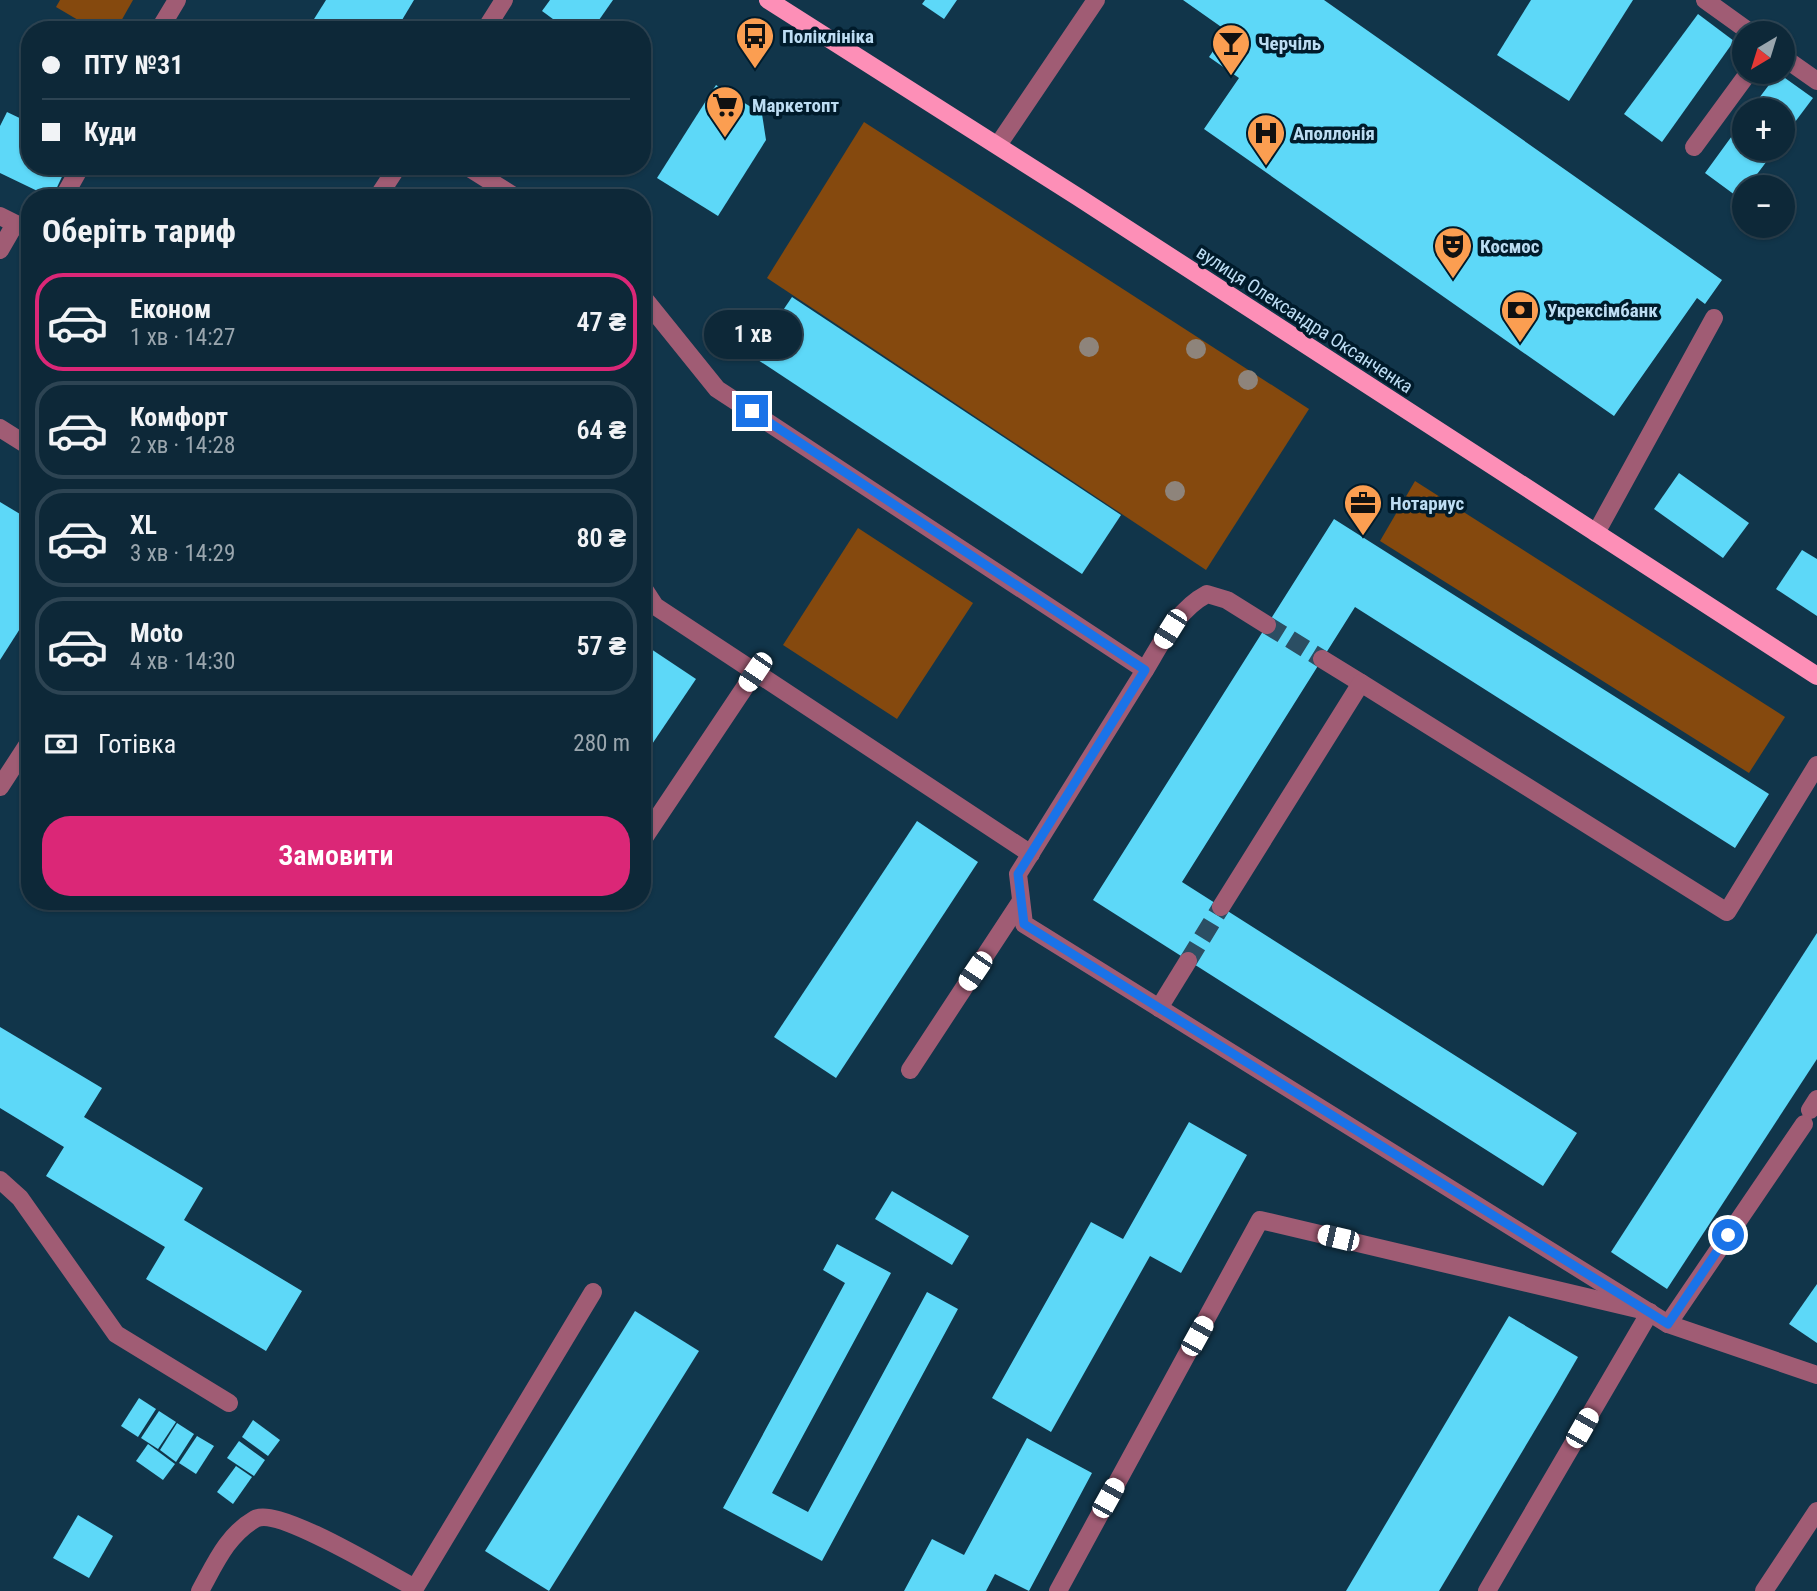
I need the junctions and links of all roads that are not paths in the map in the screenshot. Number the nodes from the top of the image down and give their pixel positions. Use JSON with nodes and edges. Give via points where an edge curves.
{"nodes":[{"id":1,"x":177,"y":0,"type":"edge"},
{"id":2,"x":504,"y":0,"type":"edge"},
{"id":3,"x":768,"y":0,"type":"edge"},
{"id":4,"x":1096,"y":0,"type":"edge"},
{"id":5,"x":1705,"y":0,"type":"edge"},
{"id":6,"x":164,"y":21,"type":"edge"},
{"id":7,"x":491,"y":21,"type":"edge"},
{"id":8,"x":1734,"y":21,"type":"edge"},
{"id":9,"x":1796,"y":66,"type":"edge"},
{"id":10,"x":1817,"y":81,"type":"edge"},
{"id":11,"x":1740,"y":84,"type":"edge"},
{"id":12,"x":998,"y":145,"type":"junction"},
{"id":13,"x":1694,"y":147,"type":"dead end"},
{"id":14,"x":480,"y":175,"type":"edge"},
{"id":15,"x":503,"y":189,"type":"edge"},
{"id":16,"x":15,"y":224,"type":"edge"},
{"id":17,"x":0,"y":250,"type":"edge"},
{"id":18,"x":651,"y":307,"type":"edge"},
{"id":19,"x":1714,"y":318,"type":"dead end"},
{"id":20,"x":0,"y":428,"type":"edge"},
{"id":21,"x":21,"y":441,"type":"edge"},
{"id":22,"x":1596,"y":533,"type":"junction"},
{"id":23,"x":651,"y":600,"type":"edge"},
{"id":24,"x":1267,"y":625,"type":"tunnel mouth"},
{"id":25,"x":1322,"y":659,"type":"tunnel mouth"},
{"id":26,"x":1145,"y":670,"type":"junction"},
{"id":27,"x":755,"y":672,"type":"junction"},
{"id":28,"x":1817,"y":676,"type":"edge"},
{"id":29,"x":1361,"y":683,"type":"junction"},
{"id":30,"x":21,"y":755,"type":"edge"},
{"id":31,"x":1817,"y":765,"type":"edge"},
{"id":32,"x":1812,"y":785,"type":"edge"},
{"id":33,"x":0,"y":787,"type":"edge"},
{"id":34,"x":651,"y":828,"type":"edge"},
{"id":35,"x":1031,"y":854,"type":"junction"},
{"id":36,"x":1021,"y":901,"type":"junction"},
{"id":37,"x":1221,"y":907,"type":"tunnel mouth"},
{"id":38,"x":1188,"y":961,"type":"tunnel mouth"},
{"id":39,"x":1159,"y":1007,"type":"junction"},
{"id":40,"x":910,"y":1070,"type":"dead end"},
{"id":41,"x":1810,"y":1111,"type":"edge"},
{"id":42,"x":0,"y":1180,"type":"edge"},
{"id":43,"x":593,"y":1292,"type":"dead end"},
{"id":44,"x":1650,"y":1312,"type":"junction"},
{"id":45,"x":1668,"y":1324,"type":"junction"},
{"id":46,"x":1817,"y":1375,"type":"edge"},
{"id":47,"x":229,"y":1403,"type":"dead end"},
{"id":48,"x":1817,"y":1511,"type":"edge"},
{"id":49,"x":200,"y":1591,"type":"edge"},
{"id":50,"x":1058,"y":1591,"type":"edge"},
{"id":51,"x":1487,"y":1591,"type":"edge"},
{"id":52,"x":1764,"y":1591,"type":"edge"}],
"edges":[{"from":1,"to":6,"type":"street"},
{"from":2,"to":7,"type":"street"},
{"from":3,"to":12,"type":"main road","name":"вулиця Олександра Оксанченка"},
{"from":4,"to":12,"type":"street"},
{"from":5,"to":8,"type":"street"},
{"from":9,"to":10,"type":"street"},
{"from":11,"to":13,"type":"street"},
{"from":12,"to":22,"type":"main road","name":"вулиця Олександра Оксанченка"},
{"from":14,"to":15,"type":"street"},
{"from":16,"to":17,"type":"street"},
{"from":18,"to":26,"type":"street","via":[[717,389]]},
{"from":19,"to":22,"type":"street"},
{"from":20,"to":21,"type":"street"},
{"from":22,"to":28,"type":"main road","name":"вулиця Олександра Оксанченка"},
{"from":23,"to":27,"type":"street"},
{"from":24,"to":26,"type":"street","via":[[1227,600],[1207,594],[1180,614]]},
{"from":25,"to":29,"type":"street"},
{"from":26,"to":35,"type":"street"},
{"from":27,"to":34,"type":"street"},
{"from":27,"to":35,"type":"street"},
{"from":29,"to":32,"type":"street","via":[[1727,912]]},
{"from":29,"to":37,"type":"street"},
{"from":30,"to":33,"type":"street"},
{"from":31,"to":32,"type":"street"},
{"from":35,"to":36,"type":"street","via":[[1018,874]]},
{"from":36,"to":39,"type":"street","via":[[1024,924]]},
{"from":36,"to":40,"type":"street"},
{"from":38,"to":39,"type":"street"},
{"from":39,"to":44,"type":"street"},
{"from":41,"to":45,"type":"street"},
{"from":42,"to":47,"type":"street","via":[[20,1198],[116,1334]]},
{"from":43,"to":49,"type":"street","via":[[415,1588],[310,1531],[277,1518],[257,1517],[230,1538]]},
{"from":44,"to":45,"type":"street"},
{"from":44,"to":50,"type":"street","via":[[1260,1220]]},
{"from":44,"to":51,"type":"street"},
{"from":45,"to":46,"type":"street"},
{"from":48,"to":52,"type":"street"}]}
